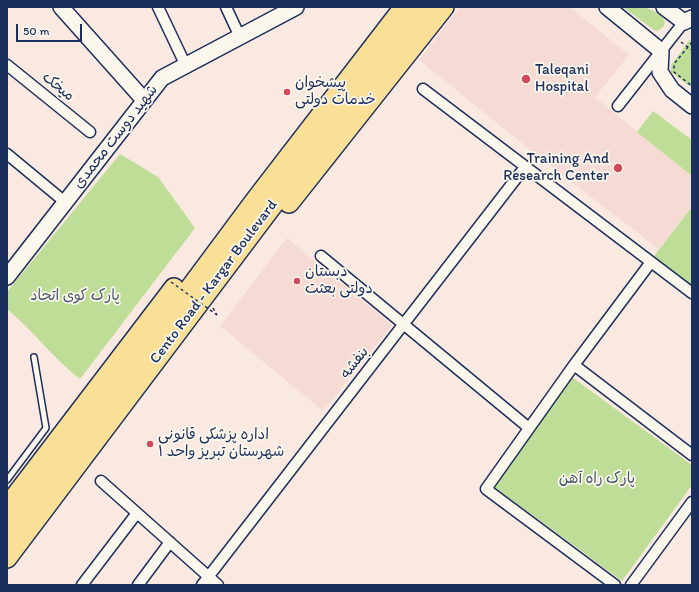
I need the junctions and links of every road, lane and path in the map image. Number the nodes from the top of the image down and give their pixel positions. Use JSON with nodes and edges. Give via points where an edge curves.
{"nodes":[{"id":1,"x":62,"y":7,"type":"edge"},
{"id":2,"x":158,"y":7,"type":"edge"},
{"id":3,"x":226,"y":7,"type":"edge"},
{"id":4,"x":296,"y":7,"type":"edge"},
{"id":5,"x":387,"y":7,"type":"edge"},
{"id":6,"x":404,"y":7,"type":"edge"},
{"id":7,"x":422,"y":7,"type":"edge"},
{"id":8,"x":444,"y":7,"type":"edge"},
{"id":9,"x":607,"y":7,"type":"edge"},
{"id":10,"x":664,"y":7,"type":"edge"},
{"id":11,"x":689,"y":17,"type":"edge"},
{"id":12,"x":673,"y":36,"type":"junction"},
{"id":13,"x":240,"y":37,"type":"junction"},
{"id":14,"x":692,"y":42,"type":"edge"},
{"id":15,"x":688,"y":47,"type":"junction"},
{"id":16,"x":692,"y":50,"type":"edge"},
{"id":17,"x":661,"y":51,"type":"junction"},
{"id":18,"x":7,"y":66,"type":"edge"},
{"id":19,"x":186,"y":66,"type":"junction"},
{"id":20,"x":692,"y":86,"type":"edge"},
{"id":21,"x":423,"y":90,"type":"dead end"},
{"id":22,"x":144,"y":100,"type":"junction"},
{"id":23,"x":618,"y":106,"type":"dead end"},
{"id":24,"x":692,"y":106,"type":"edge"},
{"id":25,"x":90,"y":132,"type":"dead end"},
{"id":26,"x":7,"y":154,"type":"edge"},
{"id":27,"x":526,"y":167,"type":"junction"},
{"id":28,"x":65,"y":202,"type":"junction"},
{"id":29,"x":261,"y":206,"type":"junction"},
{"id":30,"x":219,"y":249,"type":"junction"},
{"id":31,"x":321,"y":256,"type":"dead end"},
{"id":32,"x":651,"y":262,"type":"junction"},
{"id":33,"x":7,"y":277,"type":"edge"},
{"id":34,"x":170,"y":282,"type":"dead end"},
{"id":35,"x":692,"y":293,"type":"edge"},
{"id":36,"x":217,"y":315,"type":"dead end"},
{"id":37,"x":404,"y":324,"type":"junction"},
{"id":38,"x":34,"y":357,"type":"dead end"},
{"id":39,"x":574,"y":365,"type":"junction"},
{"id":40,"x":529,"y":428,"type":"junction"},
{"id":41,"x":53,"y":433,"type":"junction"},
{"id":42,"x":692,"y":455,"type":"edge"},
{"id":43,"x":7,"y":480,"type":"edge"},
{"id":44,"x":101,"y":481,"type":"dead end"},
{"id":45,"x":692,"y":502,"type":"edge"},
{"id":46,"x":7,"y":507,"type":"edge"},
{"id":47,"x":137,"y":513,"type":"junction"},
{"id":48,"x":7,"y":534,"type":"edge"},
{"id":49,"x":170,"y":542,"type":"junction"},
{"id":50,"x":7,"y":558,"type":"edge"},
{"id":51,"x":209,"y":577,"type":"junction"},
{"id":52,"x":82,"y":585,"type":"edge"},
{"id":53,"x":138,"y":585,"type":"edge"},
{"id":54,"x":202,"y":585,"type":"edge"},
{"id":55,"x":218,"y":585,"type":"edge"},
{"id":56,"x":615,"y":585,"type":"edge"},
{"id":57,"x":631,"y":585,"type":"edge"}],
"edges":[{"from":1,"to":22,"type":"main road"},
{"from":2,"to":19,"type":"street"},
{"from":3,"to":13,"type":"street"},
{"from":4,"to":13,"type":"main road","name":"شهید دوست محمدی"},
{"from":5,"to":29,"type":"highway","via":[[288,138]]},
{"from":6,"to":29,"type":"highway","name":"Cento Road - Kargar Boulevard"},
{"from":7,"to":29,"type":"highway","name":"Cento Road - Kargar Boulevard"},
{"from":8,"to":29,"type":"highway","via":[[290,203]]},
{"from":9,"to":17,"type":"main road"},
{"from":10,"to":11,"type":"main road"},
{"from":11,"to":12,"type":"street"},
{"from":12,"to":15,"type":"path"},
{"from":12,"to":17,"type":"street"},
{"from":13,"to":19,"type":"main road","name":"شهید دوست محمدی"},
{"from":14,"to":15,"type":"path"},
{"from":15,"to":16,"type":"path"},
{"from":15,"to":20,"type":"path","via":[[674,64],[674,72]]},
{"from":17,"to":23,"type":"street"},
{"from":17,"to":24,"type":"main road","via":[[660,72],[672,90]]},
{"from":18,"to":25,"type":"street","name":"میخک"},
{"from":19,"to":22,"type":"main road","name":"شهید دوست محمدی","via":[[162,78]]},
{"from":21,"to":27,"type":"street"},
{"from":22,"to":28,"type":"main road","name":"شهید دوست محمدی"},
{"from":26,"to":28,"type":"street"},
{"from":27,"to":32,"type":"street"},
{"from":27,"to":37,"type":"street","name":"بنفشه"},
{"from":28,"to":33,"type":"main road","name":"شهید دوست محمدی"},
{"from":29,"to":30,"type":"highway","name":"Cento Road - Kargar Boulevard"},
{"from":29,"to":50,"type":"highway","name":"Cento Road - Kargar Boulevard"},
{"from":30,"to":41,"type":"highway","via":[[194,262]]},
{"from":30,"to":48,"type":"highway","name":"Cento Road - Kargar Boulevard"},
{"from":31,"to":37,"type":"street"},
{"from":32,"to":35,"type":"street"},
{"from":32,"to":39,"type":"street"},
{"from":34,"to":36,"type":"path","bridge":true},
{"from":37,"to":40,"type":"street"},
{"from":37,"to":51,"type":"street","name":"بنفشه"},
{"from":38,"to":41,"type":"lane"},
{"from":39,"to":40,"type":"street"},
{"from":39,"to":42,"type":"street"},
{"from":40,"to":56,"type":"street","via":[[486,489]]},
{"from":41,"to":43,"type":"lane"},
{"from":41,"to":46,"type":"highway"},
{"from":44,"to":47,"type":"street"},
{"from":45,"to":57,"type":"street"},
{"from":47,"to":49,"type":"street"},
{"from":47,"to":52,"type":"street"},
{"from":49,"to":51,"type":"street"},
{"from":49,"to":53,"type":"street"},
{"from":51,"to":54,"type":"street","name":"بنفشه"},
{"from":51,"to":55,"type":"street"}]}
